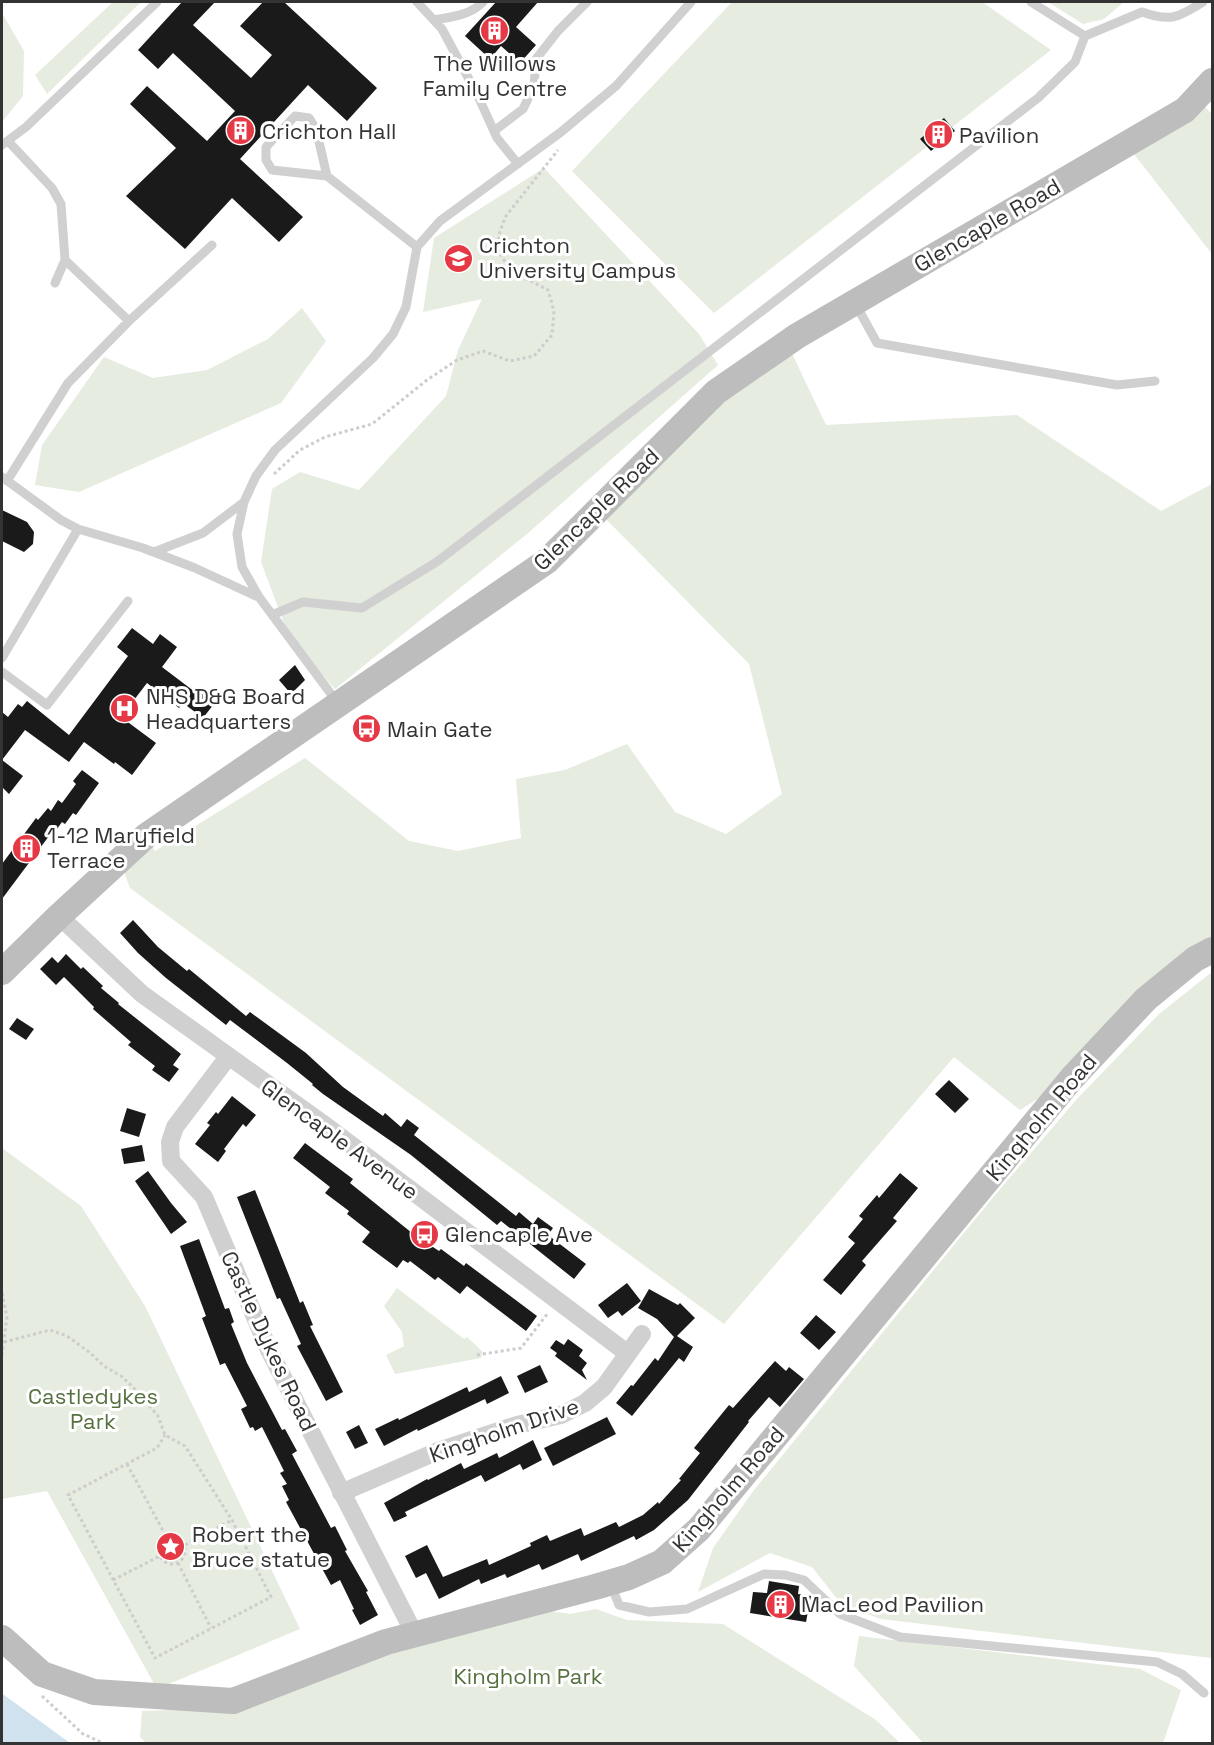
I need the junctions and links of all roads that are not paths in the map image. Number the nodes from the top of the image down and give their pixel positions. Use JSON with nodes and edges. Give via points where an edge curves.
{"nodes":[{"id":1,"x":157,"y":2,"type":"edge"},
{"id":2,"x":417,"y":2,"type":"edge"},
{"id":3,"x":483,"y":2,"type":"edge"},
{"id":4,"x":586,"y":2,"type":"edge"},
{"id":5,"x":691,"y":2,"type":"edge"},
{"id":6,"x":1031,"y":2,"type":"edge"},
{"id":7,"x":1203,"y":2,"type":"edge"},
{"id":8,"x":434,"y":20,"type":"junction"},
{"id":9,"x":1085,"y":36,"type":"junction"},
{"id":10,"x":1212,"y":81,"type":"edge"},
{"id":11,"x":494,"y":131,"type":"junction"},
{"id":12,"x":5,"y":143,"type":"edge"},
{"id":13,"x":518,"y":164,"type":"junction"},
{"id":14,"x":327,"y":176,"type":"junction"},
{"id":15,"x":212,"y":245,"type":"dead end"},
{"id":16,"x":417,"y":247,"type":"junction"},
{"id":17,"x":65,"y":260,"type":"junction"},
{"id":18,"x":55,"y":283,"type":"dead end"},
{"id":19,"x":855,"y":302,"type":"junction"},
{"id":20,"x":129,"y":321,"type":"junction"},
{"id":21,"x":1155,"y":381,"type":"dead end"},
{"id":22,"x":4,"y":479,"type":"edge"},
{"id":23,"x":244,"y":502,"type":"junction"},
{"id":24,"x":78,"y":529,"type":"junction"},
{"id":25,"x":154,"y":552,"type":"junction"},
{"id":26,"x":259,"y":597,"type":"junction"},
{"id":27,"x":128,"y":601,"type":"dead end"},
{"id":28,"x":272,"y":615,"type":"junction"},
{"id":29,"x":2,"y":658,"type":"edge"},
{"id":30,"x":2,"y":672,"type":"edge"},
{"id":31,"x":338,"y":703,"type":"junction"},
{"id":32,"x":59,"y":916,"type":"junction"},
{"id":33,"x":1212,"y":950,"type":"edge"},
{"id":34,"x":2,"y":972,"type":"edge"},
{"id":35,"x":228,"y":1057,"type":"junction"},
{"id":36,"x":642,"y":1334,"type":"dead end"},
{"id":37,"x":627,"y":1353,"type":"junction"},
{"id":38,"x":341,"y":1493,"type":"junction"},
{"id":39,"x":610,"y":1583,"type":"junction"},
{"id":40,"x":415,"y":1635,"type":"junction"},
{"id":41,"x":2,"y":1638,"type":"edge"},
{"id":42,"x":1204,"y":1693,"type":"dead end"}],
"edges":[{"from":1,"to":12,"type":"lane"},
{"from":2,"to":8,"type":"lane"},
{"from":3,"to":8,"type":"lane","via":[[454,17]]},
{"from":4,"to":11,"type":"lane","via":[[536,59],[534,87],[523,108]]},
{"from":5,"to":13,"type":"lane","via":[[616,86]]},
{"from":6,"to":9,"type":"lane"},
{"from":7,"to":9,"type":"lane","via":[[1176,17],[1142,12]]},
{"from":8,"to":11,"type":"lane"},
{"from":9,"to":28,"type":"lane","via":[[1075,62],[1038,98],[438,561],[362,608],[303,602]]},
{"from":10,"to":19,"type":"main road","name":"Glencaple Road","via":[[1185,110]]},
{"from":11,"to":13,"type":"lane"},
{"from":12,"to":17,"type":"lane","via":[[52,188],[61,204]]},
{"from":13,"to":16,"type":"lane","via":[[440,221]]},
{"from":14,"to":14,"type":"lane","via":[[316,129],[309,118],[295,116],[266,147],[266,160],[272,170]]},
{"from":14,"to":16,"type":"lane"},
{"from":15,"to":20,"type":"lane"},
{"from":16,"to":23,"type":"lane","via":[[406,307],[393,334],[373,358],[275,450],[256,476]]},
{"from":17,"to":18,"type":"lane"},
{"from":17,"to":20,"type":"lane"},
{"from":19,"to":21,"type":"lane","via":[[877,343],[1117,385]]},
{"from":19,"to":31,"type":"main road","name":"Glencaple Road","via":[[716,392],[547,561]]},
{"from":20,"to":22,"type":"lane","via":[[68,383]]},
{"from":22,"to":24,"type":"lane"},
{"from":23,"to":25,"type":"lane","via":[[203,532]]},
{"from":23,"to":26,"type":"lane","via":[[237,534],[240,556]]},
{"from":24,"to":25,"type":"lane"},
{"from":24,"to":29,"type":"lane"},
{"from":25,"to":26,"type":"lane"},
{"from":26,"to":28,"type":"lane"},
{"from":27,"to":30,"type":"lane","via":[[47,705]]},
{"from":28,"to":31,"type":"lane"},
{"from":31,"to":32,"type":"main road","name":"Glencaple Road","via":[[146,836]]},
{"from":32,"to":34,"type":"main road","name":"Glencaple Road"},
{"from":32,"to":35,"type":"street","name":"Glencaple Avenue","via":[[142,994]]},
{"from":33,"to":39,"type":"main road","name":"Kingholm Road","via":[[1146,999],[1072,1077],[699,1528],[662,1562]]},
{"from":35,"to":37,"type":"street","name":"Glencaple Avenue"},
{"from":35,"to":38,"type":"street","name":"Castle Dykes Road","via":[[175,1127],[170,1142],[171,1161],[204,1197],[269,1350]]},
{"from":36,"to":37,"type":"street","name":"Kingholm Drive"},
{"from":37,"to":38,"type":"street","name":"Kingholm Drive","via":[[604,1387],[585,1403],[561,1415],[438,1451]]},
{"from":38,"to":40,"type":"street","name":"Castle Dykes Road"},
{"from":39,"to":40,"type":"main road","name":"Kingholm Road"},
{"from":39,"to":42,"type":"lane","via":[[619,1605],[648,1612],[687,1609],[764,1574],[785,1575],[804,1581],[840,1614],[900,1637],[1157,1662],[1182,1674]]},
{"from":40,"to":41,"type":"main road","name":"Kingholm Road","via":[[358,1652],[233,1701],[94,1692],[42,1674]]}]}
